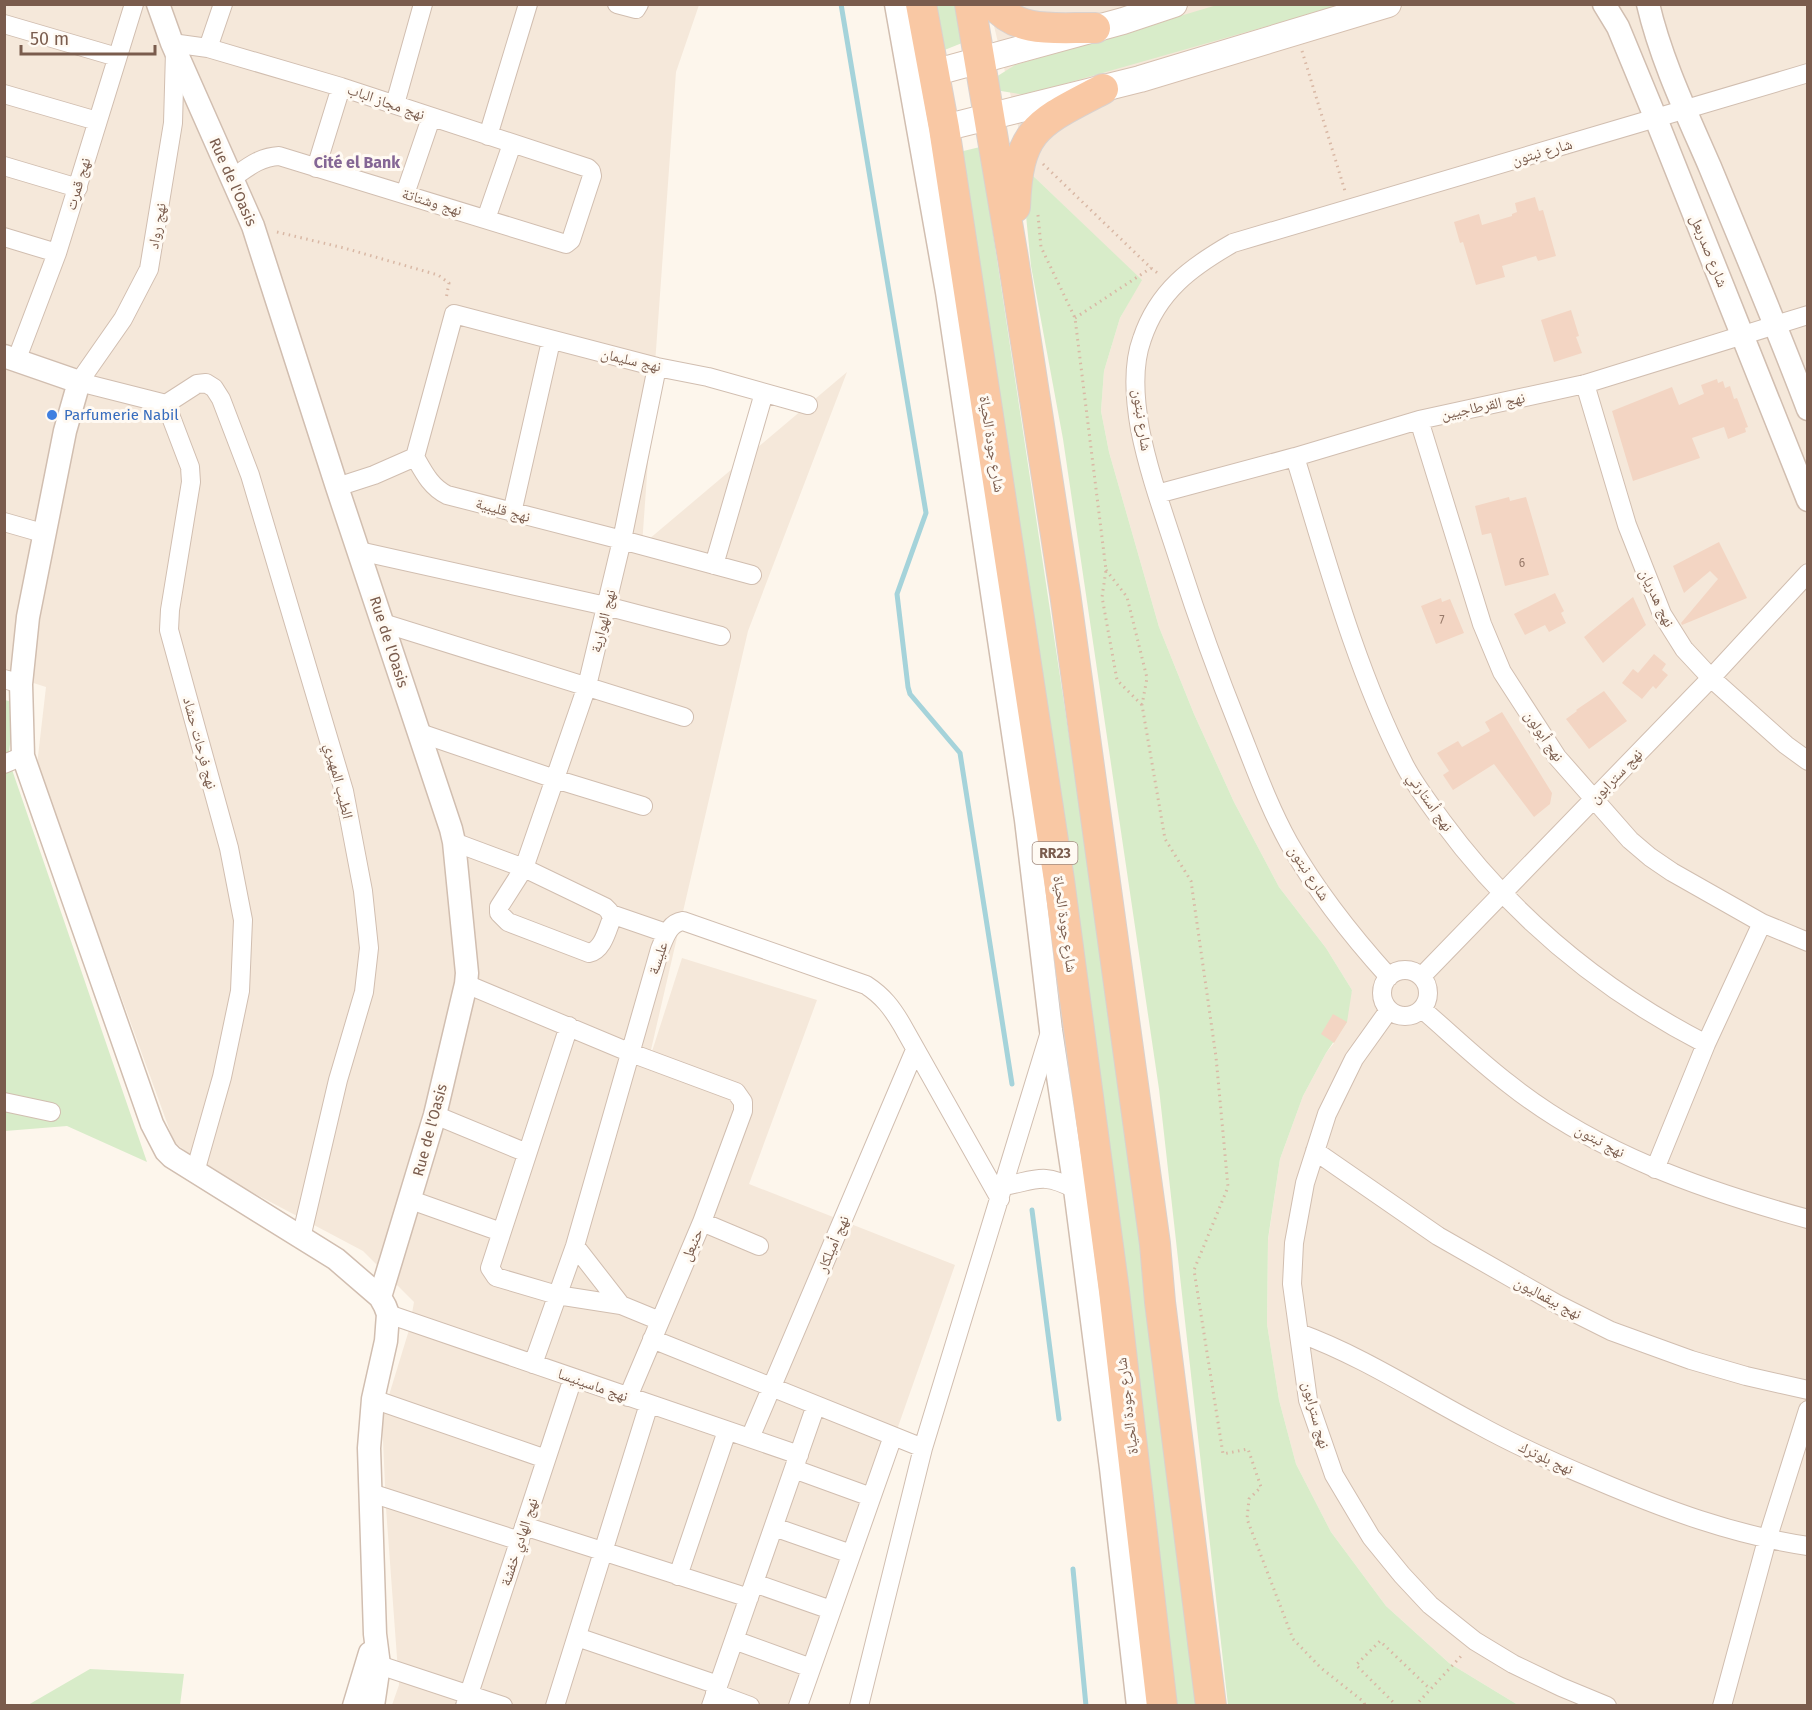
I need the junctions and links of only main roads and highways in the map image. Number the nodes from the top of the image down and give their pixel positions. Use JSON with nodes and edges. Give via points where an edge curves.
{"nodes":[{"id":1,"x":921,"y":4,"type":"edge"},
{"id":2,"x":970,"y":4,"type":"edge"},
{"id":3,"x":994,"y":4,"type":"edge"},
{"id":4,"x":1174,"y":4,"type":"edge"},
{"id":5,"x":1388,"y":4,"type":"edge"},
{"id":6,"x":1095,"y":28,"type":"junction"},
{"id":7,"x":980,"y":60,"type":"junction"},
{"id":8,"x":933,"y":73,"type":"junction"},
{"id":9,"x":1103,"y":88,"type":"junction"},
{"id":10,"x":989,"y":117,"type":"junction"},
{"id":11,"x":944,"y":128,"type":"junction"},
{"id":12,"x":1013,"y":258,"type":"junction"},
{"id":13,"x":1162,"y":1706,"type":"edge"},
{"id":14,"x":1211,"y":1706,"type":"edge"}],
"edges":[{"from":1,"to":8,"type":"highway","name":"شارع جودة الحياة","number":"RR23"},
{"from":2,"to":7,"type":"highway","number":"RR23"},
{"from":3,"to":6,"type":"highway","via":[[1020,24]]},
{"from":4,"to":6,"type":"main road"},
{"from":5,"to":9,"type":"main road"},
{"from":6,"to":7,"type":"main road"},
{"from":7,"to":8,"type":"main road"},
{"from":7,"to":10,"type":"highway","number":"RR23"},
{"from":8,"to":11,"type":"highway","name":"شارع جودة الحياة","number":"RR23"},
{"from":9,"to":10,"type":"main road"},
{"from":9,"to":12,"type":"highway","via":[[1040,124],[1028,140],[1016,187]]},
{"from":10,"to":11,"type":"main road"},
{"from":10,"to":12,"type":"highway","number":"RR23"},
{"from":11,"to":13,"type":"highway","name":"شارع جودة الحياة","number":"RR23","via":[[1059,880],[1114,1292]]},
{"from":12,"to":14,"type":"highway","number":"RR23","via":[[1076,669],[1154,1232]]}]}
